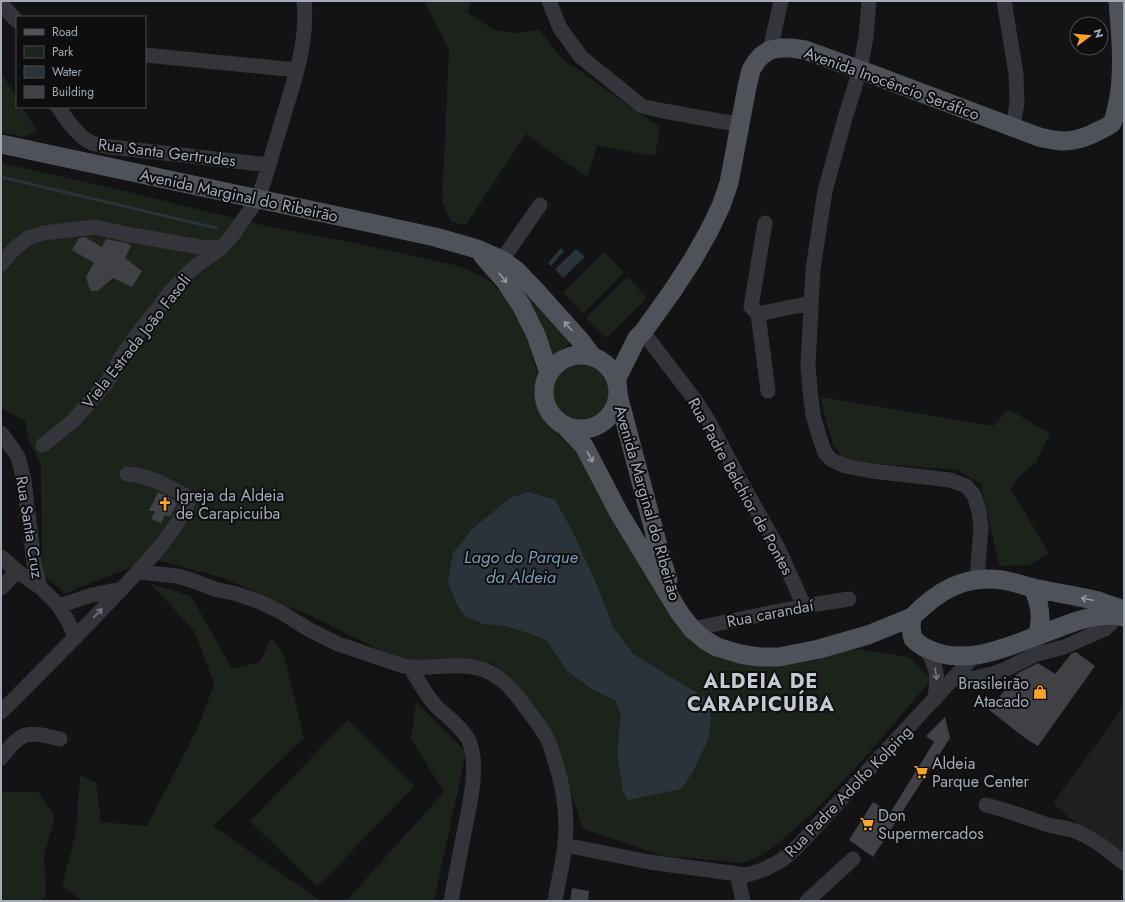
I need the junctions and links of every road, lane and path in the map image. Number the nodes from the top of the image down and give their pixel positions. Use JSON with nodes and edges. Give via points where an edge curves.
{"nodes":[{"id":1,"x":304,"y":1,"type":"edge"},
{"id":2,"x":549,"y":1,"type":"edge"},
{"id":3,"x":781,"y":1,"type":"edge"},
{"id":4,"x":869,"y":1,"type":"edge"},
{"id":5,"x":1004,"y":1,"type":"edge"},
{"id":6,"x":1118,"y":1,"type":"edge"},
{"id":7,"x":1,"y":4,"type":"edge"},
{"id":8,"x":16,"y":20,"type":"edge"},
{"id":9,"x":770,"y":50,"type":"junction"},
{"id":10,"x":146,"y":55,"type":"edge"},
{"id":11,"x":297,"y":70,"type":"junction"},
{"id":12,"x":860,"y":70,"type":"junction"},
{"id":13,"x":59,"y":108,"type":"edge"},
{"id":14,"x":1118,"y":121,"type":"edge"},
{"id":15,"x":739,"y":124,"type":"junction"},
{"id":16,"x":1013,"y":127,"type":"junction"},
{"id":17,"x":1,"y":144,"type":"edge"},
{"id":18,"x":269,"y":165,"type":"junction"},
{"id":19,"x":258,"y":198,"type":"junction"},
{"id":20,"x":540,"y":205,"type":"dead end"},
{"id":21,"x":765,"y":223,"type":"dead end"},
{"id":22,"x":221,"y":248,"type":"junction"},
{"id":23,"x":477,"y":249,"type":"junction"},
{"id":24,"x":502,"y":260,"type":"junction"},
{"id":25,"x":1,"y":264,"type":"edge"},
{"id":26,"x":811,"y":303,"type":"junction"},
{"id":27,"x":758,"y":314,"type":"junction"},
{"id":28,"x":640,"y":335,"type":"junction"},
{"id":29,"x":596,"y":358,"type":"junction"},
{"id":30,"x":549,"y":372,"type":"junction"},
{"id":31,"x":617,"y":387,"type":"junction"},
{"id":32,"x":768,"y":391,"type":"dead end"},
{"id":33,"x":566,"y":427,"type":"junction"},
{"id":34,"x":1,"y":433,"type":"edge"},
{"id":35,"x":43,"y":445,"type":"dead end"},
{"id":36,"x":127,"y":474,"type":"dead end"},
{"id":37,"x":1,"y":557,"type":"edge"},
{"id":38,"x":17,"y":571,"type":"junction"},
{"id":39,"x":138,"y":572,"type":"junction"},
{"id":40,"x":977,"y":579,"type":"junction"},
{"id":41,"x":40,"y":587,"type":"junction"},
{"id":42,"x":1,"y":588,"type":"edge"},
{"id":43,"x":1033,"y":588,"type":"junction"},
{"id":44,"x":122,"y":589,"type":"junction"},
{"id":45,"x":848,"y":599,"type":"dead end"},
{"id":46,"x":59,"y":606,"type":"junction"},
{"id":47,"x":804,"y":606,"type":"junction"},
{"id":48,"x":679,"y":612,"type":"junction"},
{"id":49,"x":1122,"y":614,"type":"edge"},
{"id":50,"x":912,"y":617,"type":"junction"},
{"id":51,"x":692,"y":629,"type":"junction"},
{"id":52,"x":868,"y":636,"type":"junction"},
{"id":53,"x":1037,"y":636,"type":"junction"},
{"id":54,"x":74,"y":638,"type":"junction"},
{"id":55,"x":920,"y":644,"type":"junction"},
{"id":56,"x":974,"y":656,"type":"junction"},
{"id":57,"x":411,"y":668,"type":"junction"},
{"id":58,"x":953,"y":680,"type":"junction"},
{"id":59,"x":934,"y":700,"type":"junction"},
{"id":60,"x":1,"y":712,"type":"edge"},
{"id":61,"x":60,"y":740,"type":"dead end"},
{"id":62,"x":1,"y":758,"type":"edge"},
{"id":63,"x":986,"y":805,"type":"dead end"},
{"id":64,"x":565,"y":845,"type":"junction"},
{"id":65,"x":853,"y":859,"type":"dead end"},
{"id":66,"x":1124,"y":863,"type":"edge"},
{"id":67,"x":737,"y":874,"type":"junction"},
{"id":68,"x":451,"y":901,"type":"edge"},
{"id":69,"x":555,"y":901,"type":"edge"},
{"id":70,"x":743,"y":901,"type":"edge"},
{"id":71,"x":807,"y":901,"type":"edge"}],
"edges":[{"from":1,"to":11,"type":"street","name":"Viela Estrada João Fasoli","via":[[304,35]]},
{"from":2,"to":15,"type":"street","via":[[560,28],[581,57],[642,106]]},
{"from":3,"to":9,"type":"street"},
{"from":4,"to":12,"type":"street"},
{"from":5,"to":16,"type":"street","via":[[1016,74],[1017,103]]},
{"from":6,"to":14,"type":"main road","name":"Avenida Inocêncio Seráfico","via":[[1122,78]]},
{"from":7,"to":8,"type":"street"},
{"from":9,"to":12,"type":"main road","name":"Avenida Inocêncio Seráfico","via":[[805,50]]},
{"from":9,"to":15,"type":"main road","via":[[761,56],[751,70]]},
{"from":10,"to":11,"type":"street"},
{"from":11,"to":18,"type":"street","name":"Viela Estrada João Fasoli"},
{"from":12,"to":16,"type":"main road","name":"Avenida Inocêncio Seráfico"},
{"from":12,"to":26,"type":"street","via":[[825,191],[813,269]]},
{"from":13,"to":18,"type":"street","name":"Rua Santa Gertrudes","via":[[73,128],[91,143]]},
{"from":14,"to":16,"type":"main road","name":"Avenida Inocêncio Seráfico","via":[[1084,138],[1068,141],[1056,141]]},
{"from":15,"to":28,"type":"main road","via":[[729,182],[718,212],[692,262]]},
{"from":17,"to":19,"type":"main road","name":"Avenida Marginal do Ribeirão"},
{"from":18,"to":19,"type":"street","name":"Viela Estrada João Fasoli"},
{"from":19,"to":22,"type":"street","name":"Viela Estrada João Fasoli"},
{"from":19,"to":23,"type":"main road","name":"Avenida Marginal do Ribeirão","via":[[435,237]]},
{"from":20,"to":24,"type":"street"},
{"from":21,"to":27,"type":"street","via":[[751,307]]},
{"from":22,"to":25,"type":"street","via":[[200,247],[95,226],[43,233],[28,238]]},
{"from":22,"to":35,"type":"street","name":"Viela Estrada João Fasoli","via":[[196,266],[171,291],[120,359],[108,381],[74,420]]},
{"from":23,"to":24,"type":"main road","name":"Avenida Marginal do Ribeirão"},
{"from":23,"to":30,"type":"main road","one_way":true,"via":[[505,281],[521,305],[536,335]]},
{"from":29,"to":24,"type":"main road","name":"Avenida Marginal do Ribeirão","one_way":true,"via":[[517,271]]},
{"from":26,"to":27,"type":"street"},
{"from":26,"to":40,"type":"street","via":[[808,365],[810,390],[813,416],[825,453],[832,460],[845,466],[950,480],[966,486],[974,495],[979,511]]},
{"from":27,"to":32,"type":"street"},
{"from":28,"to":29,"type":"main road"},
{"from":28,"to":31,"type":"main road"},
{"from":28,"to":47,"type":"street","name":"Rua Padre Belchior de Pontes","via":[[695,400],[709,422],[779,550]]},
{"from":29,"to":30,"type":"main road","via":[[573,355],[563,359]]},
{"from":29,"to":31,"type":"main road","name":"Avenida Marginal do Ribeirão","via":[[610,368]]},
{"from":30,"to":33,"type":"main road","name":"Avenida Marginal do Ribeirão","via":[[543,391],[544,400],[549,412]]},
{"from":31,"to":33,"type":"main road","name":"Avenida Marginal do Ribeirão","via":[[616,406],[600,424],[578,430]]},
{"from":31,"to":48,"type":"main road","name":"Avenida Marginal do Ribeirão","via":[[661,557]]},
{"from":33,"to":48,"type":"main road","name":"Avenida Marginal do Ribeirão","one_way":true,"via":[[584,446],[619,513]]},
{"from":34,"to":41,"type":"street","name":"Rua Santa Cruz","via":[[18,457],[22,472],[34,563]]},
{"from":36,"to":39,"type":"street","via":[[151,479],[190,498],[168,537]]},
{"from":37,"to":38,"type":"street"},
{"from":38,"to":41,"type":"street"},
{"from":38,"to":42,"type":"street"},
{"from":39,"to":44,"type":"street"},
{"from":39,"to":57,"type":"street","via":[[178,576],[238,594],[281,612],[338,644]]},
{"from":40,"to":43,"type":"main road","via":[[1001,580]]},
{"from":40,"to":50,"type":"main road","via":[[957,584],[939,594]]},
{"from":41,"to":46,"type":"street","name":"Rua Santa Cruz"},
{"from":49,"to":43,"type":"main road","one_way":true,"via":[[1098,601]]},
{"from":43,"to":53,"type":"main road","via":[[1040,613]]},
{"from":44,"to":46,"type":"street","via":[[92,595]]},
{"from":54,"to":44,"type":"street","one_way":true},
{"from":45,"to":47,"type":"street","name":"Rua carandaí"},
{"from":46,"to":54,"type":"street","name":"Rua Santa Cruz"},
{"from":47,"to":51,"type":"street","name":"Rua carandaí"},
{"from":48,"to":51,"type":"main road","name":"Avenida Marginal do Ribeirão"},
{"from":49,"to":53,"type":"main road","via":[[1088,618]]},
{"from":49,"to":58,"type":"street","via":[[1105,629],[1064,647],[1034,655],[992,674]]},
{"from":50,"to":52,"type":"main road","name":"Avenida Marginal do Ribeirão"},
{"from":50,"to":55,"type":"main road","via":[[911,628]]},
{"from":51,"to":52,"type":"main road","name":"Avenida Marginal do Ribeirão","via":[[717,647],[759,657],[797,654]]},
{"from":52,"to":55,"type":"main road","name":"Avenida Marginal do Ribeirão"},
{"from":53,"to":56,"type":"main road","name":"Avenida Marginal do Ribeirão"},
{"from":54,"to":60,"type":"street"},
{"from":55,"to":56,"type":"main road","name":"Avenida Marginal do Ribeirão","via":[[947,656]]},
{"from":55,"to":59,"type":"street","one_way":true,"via":[[935,665],[937,681]]},
{"from":56,"to":58,"type":"street","name":"Rua Padre Adolfo Kolping"},
{"from":57,"to":64,"type":"street","via":[[472,666],[502,680],[519,698],[548,741],[557,766],[564,793]]},
{"from":57,"to":68,"type":"street","via":[[436,705],[460,727],[473,753],[471,796]]},
{"from":58,"to":59,"type":"street","name":"Rua Padre Adolfo Kolping"},
{"from":59,"to":67,"type":"street","name":"Rua Padre Adolfo Kolping","via":[[782,860],[763,870],[746,875]]},
{"from":61,"to":62,"type":"street","via":[[33,734],[23,736],[14,742]]},
{"from":63,"to":66,"type":"street","via":[[1081,834],[1097,842]]},
{"from":64,"to":67,"type":"street","name":"Rua Padre Adolfo Kolping","via":[[649,862]]},
{"from":64,"to":69,"type":"street"},
{"from":65,"to":71,"type":"street"},
{"from":67,"to":70,"type":"street"}]}
